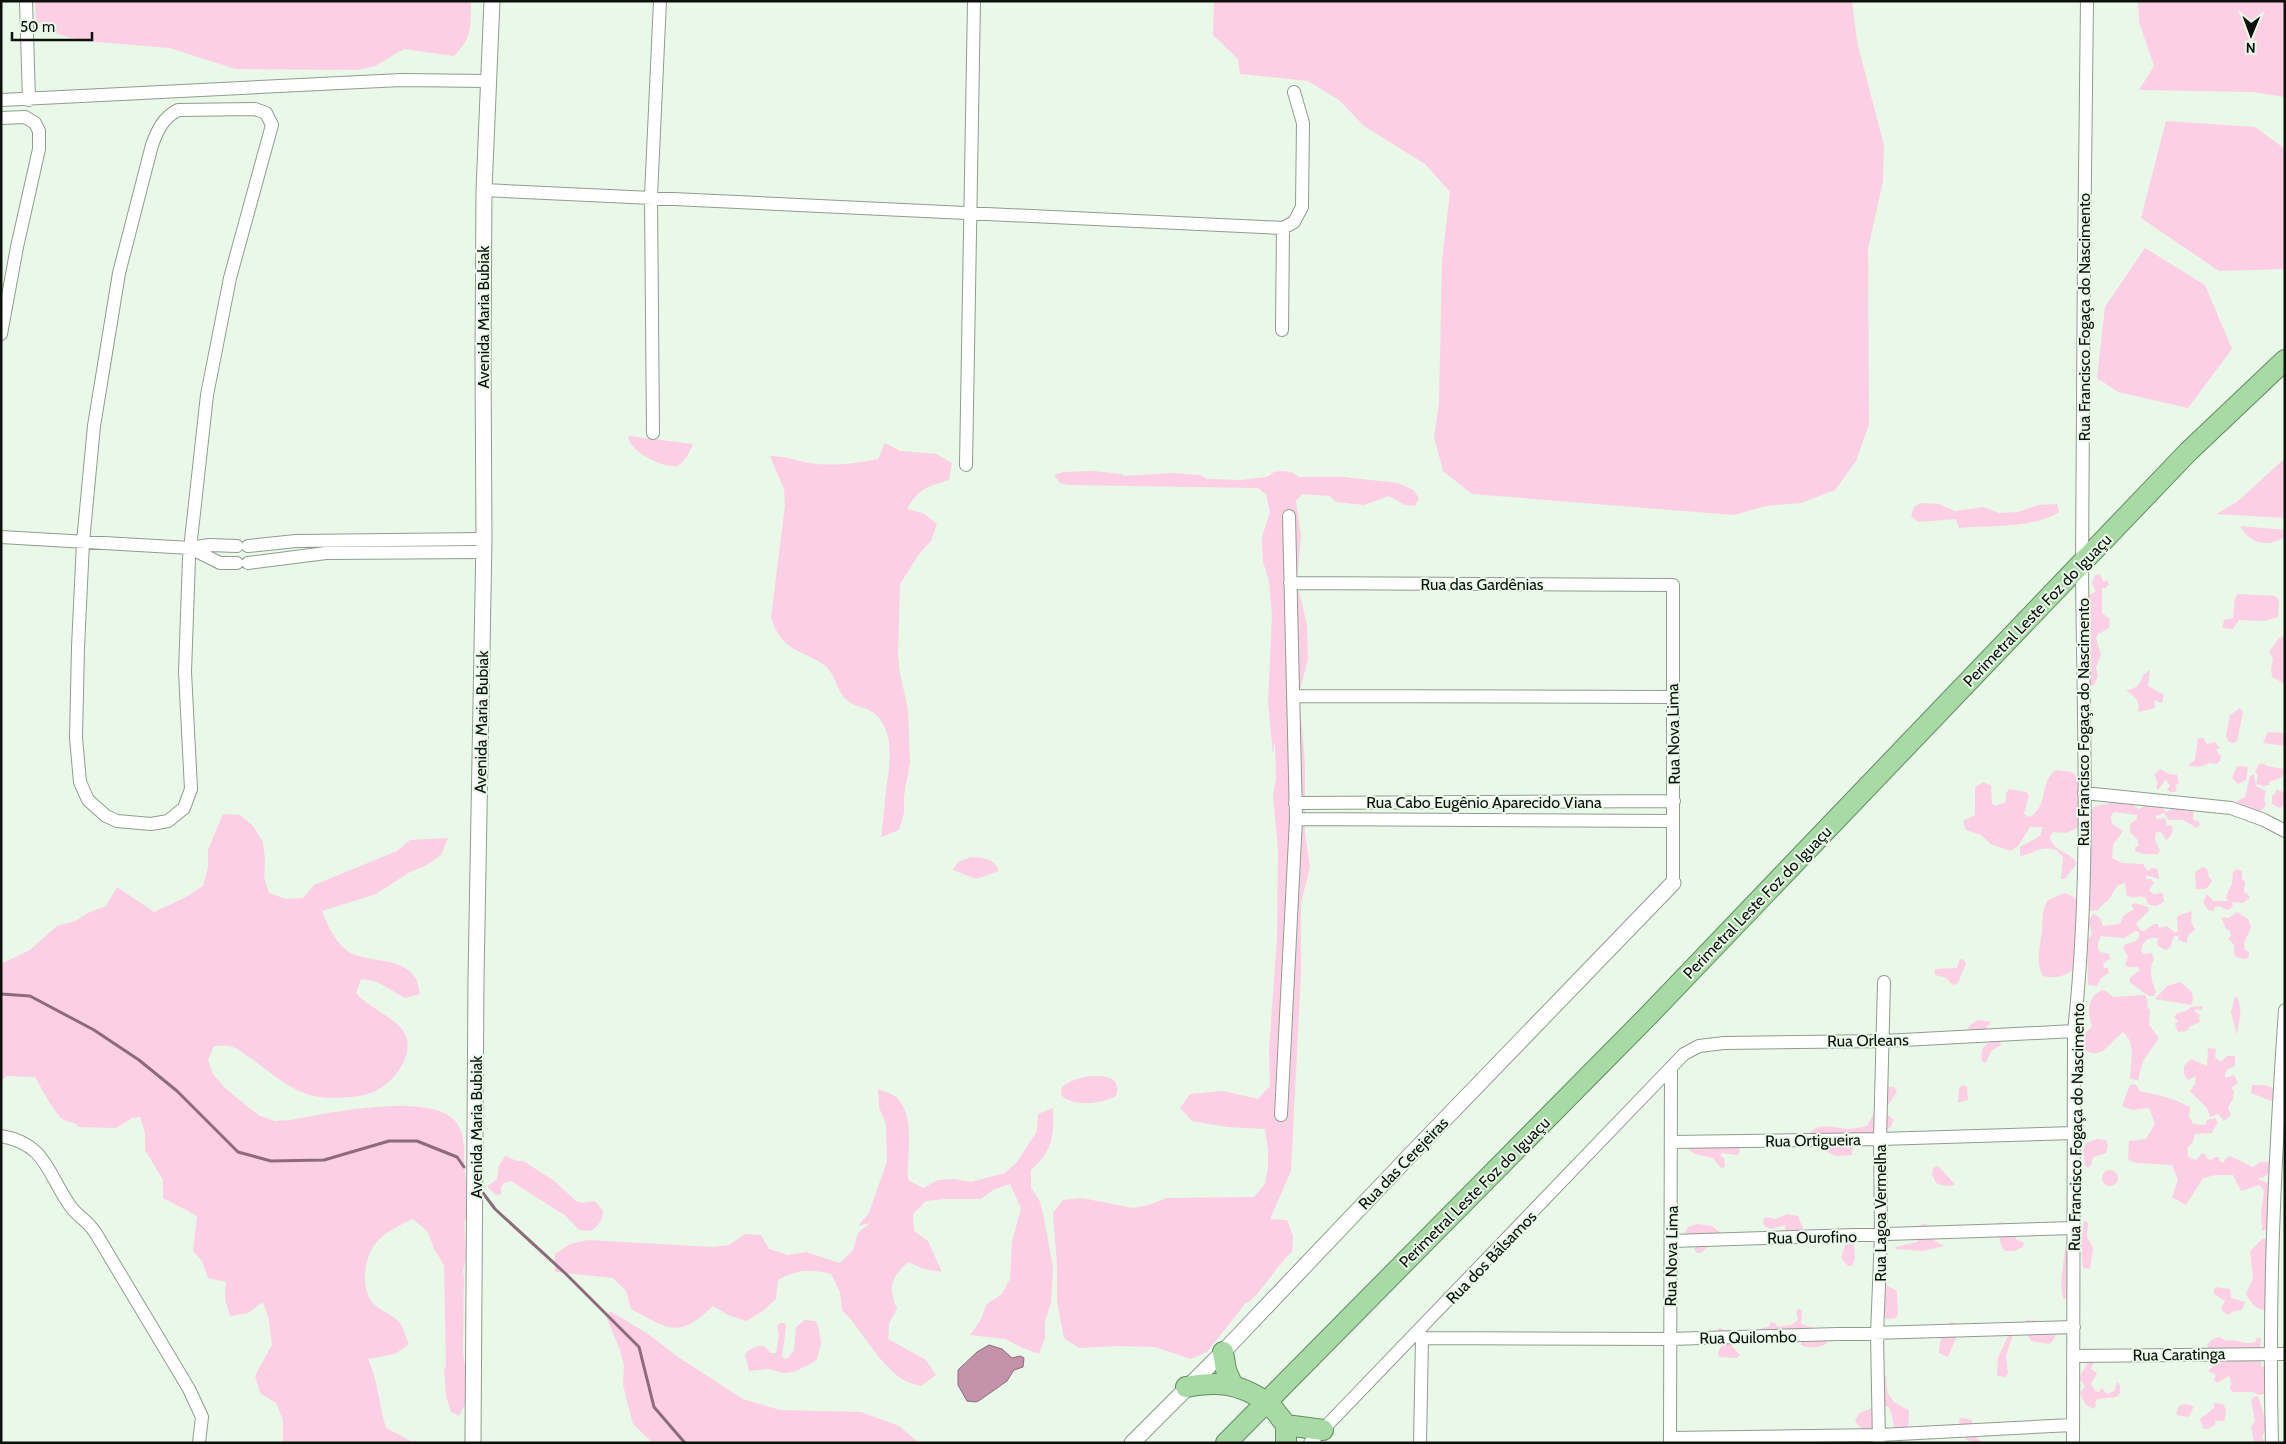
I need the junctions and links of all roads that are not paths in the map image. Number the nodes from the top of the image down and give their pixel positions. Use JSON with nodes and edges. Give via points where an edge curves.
{"nodes":[{"id":1,"x":26,"y":1,"type":"edge"},
{"id":2,"x":492,"y":1,"type":"edge"},
{"id":3,"x":660,"y":1,"type":"edge"},
{"id":4,"x":974,"y":1,"type":"edge"},
{"id":5,"x":2087,"y":1,"type":"edge"},
{"id":6,"x":489,"y":81,"type":"junction"},
{"id":7,"x":1294,"y":92,"type":"dead end"},
{"id":8,"x":1,"y":100,"type":"edge"},
{"id":9,"x":29,"y":100,"type":"junction"},
{"id":10,"x":1,"y":118,"type":"edge"},
{"id":11,"x":484,"y":190,"type":"junction"},
{"id":12,"x":651,"y":196,"type":"junction"},
{"id":13,"x":969,"y":213,"type":"junction"},
{"id":14,"x":1283,"y":228,"type":"junction"},
{"id":15,"x":1282,"y":330,"type":"dead end"},
{"id":16,"x":1,"y":334,"type":"edge"},
{"id":17,"x":2285,"y":360,"type":"edge"},
{"id":18,"x":653,"y":433,"type":"dead end"},
{"id":19,"x":966,"y":464,"type":"dead end"},
{"id":20,"x":1289,"y":516,"type":"dead end"},
{"id":21,"x":1,"y":537,"type":"edge"},
{"id":22,"x":84,"y":542,"type":"junction"},
{"id":23,"x":248,"y":545,"type":"junction"},
{"id":24,"x":484,"y":545,"type":"junction"},
{"id":25,"x":190,"y":548,"type":"junction"},
{"id":26,"x":249,"y":562,"type":"junction"},
{"id":27,"x":2082,"y":562,"type":"junction"},
{"id":28,"x":1290,"y":584,"type":"junction"},
{"id":29,"x":1673,"y":585,"type":"joint"},
{"id":30,"x":1293,"y":696,"type":"junction"},
{"id":31,"x":1672,"y":697,"type":"junction"},
{"id":32,"x":2084,"y":793,"type":"junction"},
{"id":33,"x":1674,"y":801,"type":"junction"},
{"id":34,"x":1295,"y":803,"type":"junction"},
{"id":35,"x":1296,"y":819,"type":"junction"},
{"id":36,"x":1673,"y":821,"type":"junction"},
{"id":37,"x":2285,"y":831,"type":"edge"},
{"id":38,"x":1673,"y":883,"type":"joint"},
{"id":39,"x":1884,"y":982,"type":"dead end"},
{"id":40,"x":2285,"y":1010,"type":"edge"},
{"id":41,"x":2074,"y":1032,"type":"junction"},
{"id":42,"x":1884,"y":1041,"type":"junction"},
{"id":43,"x":1671,"y":1070,"type":"junction"},
{"id":44,"x":2283,"y":1075,"type":"edge"},
{"id":45,"x":1282,"y":1115,"type":"dead end"},
{"id":46,"x":2074,"y":1133,"type":"junction"},
{"id":47,"x":1,"y":1136,"type":"edge"},
{"id":48,"x":1880,"y":1139,"type":"junction"},
{"id":49,"x":1671,"y":1142,"type":"junction"},
{"id":50,"x":2280,"y":1174,"type":"edge"},
{"id":51,"x":2073,"y":1228,"type":"junction"},
{"id":52,"x":1881,"y":1236,"type":"junction"},
{"id":53,"x":1672,"y":1241,"type":"junction"},
{"id":54,"x":2074,"y":1327,"type":"junction"},
{"id":55,"x":1877,"y":1334,"type":"junction"},
{"id":56,"x":1420,"y":1335,"type":"junction"},
{"id":57,"x":1669,"y":1339,"type":"junction"},
{"id":58,"x":1223,"y":1352,"type":"junction"},
{"id":59,"x":2270,"y":1353,"type":"junction"},
{"id":60,"x":2285,"y":1354,"type":"edge"},
{"id":61,"x":2073,"y":1356,"type":"junction"},
{"id":62,"x":1232,"y":1384,"type":"junction"},
{"id":63,"x":1186,"y":1387,"type":"junction"},
{"id":64,"x":1267,"y":1402,"type":"junction"},
{"id":65,"x":2072,"y":1424,"type":"junction"},
{"id":66,"x":1286,"y":1434,"type":"edge"},
{"id":67,"x":1316,"y":1437,"type":"edge"},
{"id":68,"x":1880,"y":1439,"type":"edge"},
{"id":69,"x":1670,"y":1440,"type":"edge"},
{"id":70,"x":199,"y":1443,"type":"edge"},
{"id":71,"x":473,"y":1443,"type":"edge"},
{"id":72,"x":1132,"y":1443,"type":"edge"},
{"id":73,"x":1226,"y":1443,"type":"edge"},
{"id":74,"x":1420,"y":1443,"type":"edge"},
{"id":75,"x":2073,"y":1443,"type":"edge"},
{"id":76,"x":2272,"y":1443,"type":"edge"}],
"edges":[{"from":1,"to":9,"type":"street"},
{"from":2,"to":6,"type":"street","name":"Avenida Maria Bubiak"},
{"from":3,"to":12,"type":"street"},
{"from":4,"to":13,"type":"street"},
{"from":5,"to":27,"type":"street","name":"Rua Francisco Fogaça do Nascimento"},
{"from":6,"to":9,"type":"street","via":[[401,80]]},
{"from":6,"to":11,"type":"street","name":"Avenida Maria Bubiak"},
{"from":7,"to":14,"type":"street","via":[[1303,123],[1302,207],[1294,222]]},
{"from":8,"to":9,"type":"street"},
{"from":10,"to":16,"type":"street","via":[[25,117],[35,122],[40,141]]},
{"from":11,"to":12,"type":"street"},
{"from":11,"to":24,"type":"street","name":"Avenida Maria Bubiak"},
{"from":12,"to":13,"type":"street"},
{"from":12,"to":18,"type":"street"},
{"from":13,"to":14,"type":"street"},
{"from":13,"to":19,"type":"street"},
{"from":14,"to":15,"type":"street"},
{"from":17,"to":27,"type":"highway","name":"Perimetral Leste Foz do Iguaçu","via":[[2188,452]]},
{"from":20,"to":28,"type":"street"},
{"from":21,"to":22,"type":"street"},
{"from":22,"to":25,"type":"street"},
{"from":22,"to":25,"type":"street","via":[[76,738],[80,782],[88,800],[106,816],[150,824],[168,821],[184,808],[191,790],[185,672]]},
{"from":22,"to":25,"type":"street","via":[[94,426],[119,273],[159,127],[178,110],[255,109],[266,113],[272,125],[230,278],[214,356]]},
{"from":23,"to":24,"type":"street"},
{"from":23,"to":25,"type":"street"},
{"from":23,"to":26,"type":"street","via":[[258,553]]},
{"from":24,"to":26,"type":"street","via":[[326,553]]},
{"from":24,"to":71,"type":"street","name":"Avenida Maria Bubiak","via":[[476,988]]},
{"from":25,"to":26,"type":"street","via":[[220,563]]},
{"from":27,"to":32,"type":"street","name":"Rua Francisco Fogaça do Nascimento"},
{"from":27,"to":64,"type":"highway","name":"Perimetral Leste Foz do Iguaçu","via":[[1649,1014]]},
{"from":28,"to":29,"type":"street","name":"Rua das Gardênias"},
{"from":28,"to":30,"type":"street"},
{"from":29,"to":31,"type":"street","name":"Rua Nova Lima"},
{"from":30,"to":31,"type":"street"},
{"from":30,"to":34,"type":"street"},
{"from":31,"to":33,"type":"street","name":"Rua Nova Lima"},
{"from":32,"to":37,"type":"street","via":[[2231,808]]},
{"from":32,"to":41,"type":"street","name":"Rua Francisco Fogaça do Nascimento","via":[[2081,963]]},
{"from":33,"to":34,"type":"street","name":"Rua Cabo Eugênio Aparecido Viana"},
{"from":33,"to":36,"type":"street","name":"Rua Nova Lima"},
{"from":34,"to":35,"type":"street"},
{"from":35,"to":36,"type":"street","name":"Rua Cabo Eugênio Aparecido Viana"},
{"from":35,"to":45,"type":"street"},
{"from":36,"to":38,"type":"street","name":"Rua Nova Lima"},
{"from":38,"to":58,"type":"street","name":"Rua das Cerejeiras"},
{"from":39,"to":42,"type":"street","name":"Rua Lagoa Vermelha"},
{"from":40,"to":44,"type":"street"},
{"from":41,"to":42,"type":"street","name":"Rua Orleans"},
{"from":41,"to":46,"type":"street","name":"Rua Francisco Fogaça do Nascimento"},
{"from":42,"to":43,"type":"street","name":"Rua Orleans","via":[[1699,1046],[1684,1054]]},
{"from":42,"to":48,"type":"street","name":"Rua Lagoa Vermelha"},
{"from":43,"to":49,"type":"street","name":"Rua Nova Lima"},
{"from":43,"to":56,"type":"street","name":"Rua dos Bálsamos"},
{"from":44,"to":50,"type":"street"},
{"from":46,"to":48,"type":"street","name":"Rua Ortigueira"},
{"from":46,"to":51,"type":"street","name":"Rua Francisco Fogaça do Nascimento"},
{"from":47,"to":70,"type":"street","via":[[30,1145],[43,1160],[77,1216],[90,1226],[101,1242],[189,1389],[202,1417]]},
{"from":48,"to":49,"type":"street","name":"Rua Ortigueira"},
{"from":48,"to":52,"type":"street","name":"Rua Lagoa Vermelha"},
{"from":49,"to":53,"type":"street","name":"Rua Nova Lima"},
{"from":50,"to":59,"type":"street"},
{"from":51,"to":52,"type":"street","name":"Rua Ourofino"},
{"from":51,"to":54,"type":"street","name":"Rua Francisco Fogaça do Nascimento"},
{"from":52,"to":53,"type":"street","name":"Rua Ourofino"},
{"from":52,"to":55,"type":"street","name":"Rua Lagoa Vermelha"},
{"from":53,"to":57,"type":"street","name":"Rua Nova Lima"},
{"from":54,"to":55,"type":"street","name":"Rua Quilombo"},
{"from":54,"to":61,"type":"street","name":"Rua Francisco Fogaça do Nascimento"},
{"from":55,"to":57,"type":"street","name":"Rua Quilombo"},
{"from":55,"to":68,"type":"street","name":"Rua Lagoa Vermelha"},
{"from":56,"to":57,"type":"street","name":"Rua Quilombo"},
{"from":56,"to":67,"type":"street","name":"Rua dos Bálsamos"},
{"from":56,"to":74,"type":"street"},
{"from":57,"to":69,"type":"street","name":"Rua Nova Lima"},
{"from":58,"to":62,"type":"highway"},
{"from":58,"to":63,"type":"street","name":"Rua das Cerejeiras"},
{"from":59,"to":60,"type":"street","name":"Rua Caratinga"},
{"from":59,"to":61,"type":"street","name":"Rua Caratinga"},
{"from":59,"to":76,"type":"street"},
{"from":61,"to":65,"type":"street","name":"Rua Francisco Fogaça do Nascimento"},
{"from":62,"to":63,"type":"highway"},
{"from":62,"to":64,"type":"highway"},
{"from":63,"to":72,"type":"street","name":"Rua das Cerejeiras"},
{"from":64,"to":66,"type":"highway"},
{"from":64,"to":73,"type":"highway","name":"Perimetral Leste Foz do Iguaçu"},
{"from":65,"to":68,"type":"street"},
{"from":65,"to":75,"type":"street","name":"Rua Francisco Fogaça do Nascimento"},
{"from":66,"to":67,"type":"highway"},
{"from":68,"to":69,"type":"street"}]}
